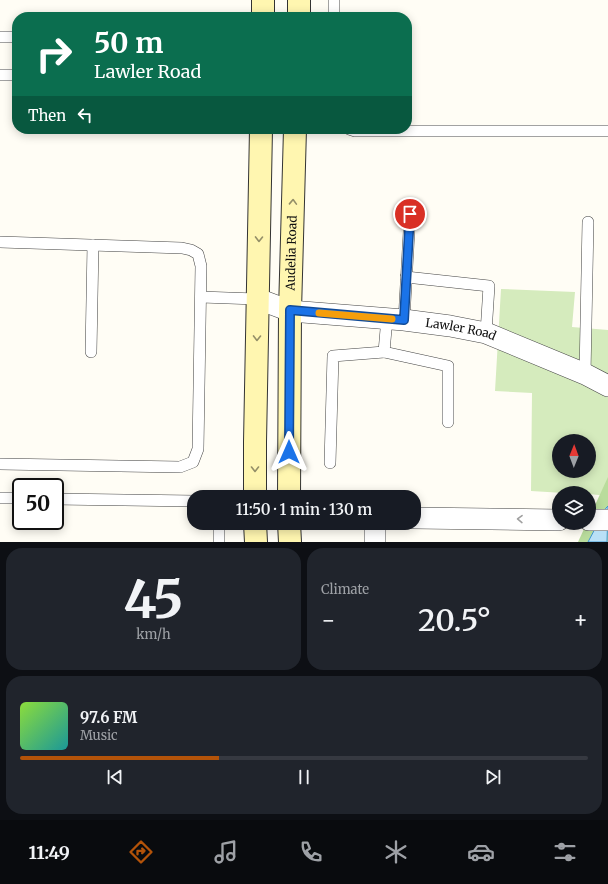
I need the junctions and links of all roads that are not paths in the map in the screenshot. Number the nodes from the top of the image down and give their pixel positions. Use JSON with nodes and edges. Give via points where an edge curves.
{"nodes":[{"id":1,"x":264,"y":0,"type":"edge"},
{"id":2,"x":299,"y":0,"type":"edge"},
{"id":3,"x":334,"y":0,"type":"edge"},
{"id":4,"x":263,"y":12,"type":"edge"},
{"id":5,"x":299,"y":12,"type":"edge"},
{"id":6,"x":334,"y":12,"type":"edge"},
{"id":7,"x":0,"y":37,"type":"edge"},
{"id":8,"x":12,"y":37,"type":"edge"},
{"id":9,"x":0,"y":75,"type":"edge"},
{"id":10,"x":12,"y":75,"type":"edge"},
{"id":11,"x":412,"y":131,"type":"edge"},
{"id":12,"x":608,"y":131,"type":"edge"},
{"id":13,"x":261,"y":134,"type":"edge"},
{"id":14,"x":295,"y":134,"type":"edge"},
{"id":15,"x":410,"y":214,"type":"dead end"},
{"id":16,"x":588,"y":222,"type":"dead end"},
{"id":17,"x":0,"y":242,"type":"edge"},
{"id":18,"x":93,"y":245,"type":"junction"},
{"id":19,"x":406,"y":278,"type":"junction"},
{"id":20,"x":201,"y":297,"type":"junction"},
{"id":21,"x":258,"y":299,"type":"junction"},
{"id":22,"x":290,"y":310,"type":"junction"},
{"id":23,"x":396,"y":319,"type":"junction"},
{"id":24,"x":486,"y":333,"type":"junction"},
{"id":25,"x":91,"y":352,"type":"dead end"},
{"id":26,"x":384,"y":352,"type":"junction"},
{"id":27,"x":585,"y":374,"type":"junction"},
{"id":28,"x":608,"y":386,"type":"edge"},
{"id":29,"x":448,"y":422,"type":"dead end"},
{"id":30,"x":330,"y":463,"type":"dead end"},
{"id":31,"x":0,"y":464,"type":"edge"},
{"id":32,"x":255,"y":490,"type":"edge"},
{"id":33,"x":289,"y":490,"type":"edge"},
{"id":34,"x":0,"y":498,"type":"edge"},
{"id":35,"x":12,"y":498,"type":"edge"},
{"id":36,"x":64,"y":499,"type":"edge"},
{"id":37,"x":187,"y":502,"type":"edge"},
{"id":38,"x":421,"y":518,"type":"edge"},
{"id":39,"x":552,"y":520,"type":"edge"},
{"id":40,"x":596,"y":520,"type":"edge"},
{"id":41,"x":608,"y":520,"type":"edge"},
{"id":42,"x":219,"y":530,"type":"edge"},
{"id":43,"x":255,"y":530,"type":"edge"},
{"id":44,"x":289,"y":530,"type":"edge"},
{"id":45,"x":375,"y":530,"type":"edge"},
{"id":46,"x":219,"y":542,"type":"edge"},
{"id":47,"x":256,"y":542,"type":"edge"},
{"id":48,"x":290,"y":542,"type":"edge"},
{"id":49,"x":375,"y":542,"type":"edge"}],
"edges":[{"from":1,"to":4,"type":"main road"},
{"from":2,"to":5,"type":"main road"},
{"from":3,"to":6,"type":"lane"},
{"from":7,"to":8,"type":"lane"},
{"from":9,"to":10,"type":"lane"},
{"from":11,"to":12,"type":"lane"},
{"from":13,"to":21,"type":"main road","one_way":true},
{"from":22,"to":14,"type":"main road","name":"Audelia Road","one_way":true},
{"from":15,"to":19,"type":"lane"},
{"from":16,"to":27,"type":"lane"},
{"from":17,"to":18,"type":"lane"},
{"from":18,"to":20,"type":"lane","via":[[191,250],[198,254],[201,266]]},
{"from":18,"to":25,"type":"lane"},
{"from":19,"to":23,"type":"lane"},
{"from":19,"to":24,"type":"lane","via":[[489,286]]},
{"from":20,"to":21,"type":"lane"},
{"from":20,"to":31,"type":"lane","via":[[198,449],[193,462],[180,468]]},
{"from":21,"to":22,"type":"street","name":"Lawler Road"},
{"from":21,"to":32,"type":"main road","one_way":true},
{"from":22,"to":23,"type":"street","name":"Lawler Road"},
{"from":22,"to":33,"type":"main road","name":"Audelia Road"},
{"from":23,"to":24,"type":"street","name":"Lawler Road"},
{"from":23,"to":26,"type":"lane"},
{"from":24,"to":27,"type":"street","name":"Lawler Road"},
{"from":26,"to":29,"type":"lane","via":[[448,366]]},
{"from":26,"to":30,"type":"lane","via":[[333,356]]},
{"from":27,"to":28,"type":"street","name":"Lawler Road"},
{"from":34,"to":35,"type":"lane"},
{"from":36,"to":37,"type":"lane"},
{"from":39,"to":38,"type":"street","one_way":true},
{"from":40,"to":41,"type":"street"},
{"from":42,"to":46,"type":"lane"},
{"from":43,"to":47,"type":"main road"},
{"from":44,"to":48,"type":"main road"},
{"from":45,"to":49,"type":"street"}]}
